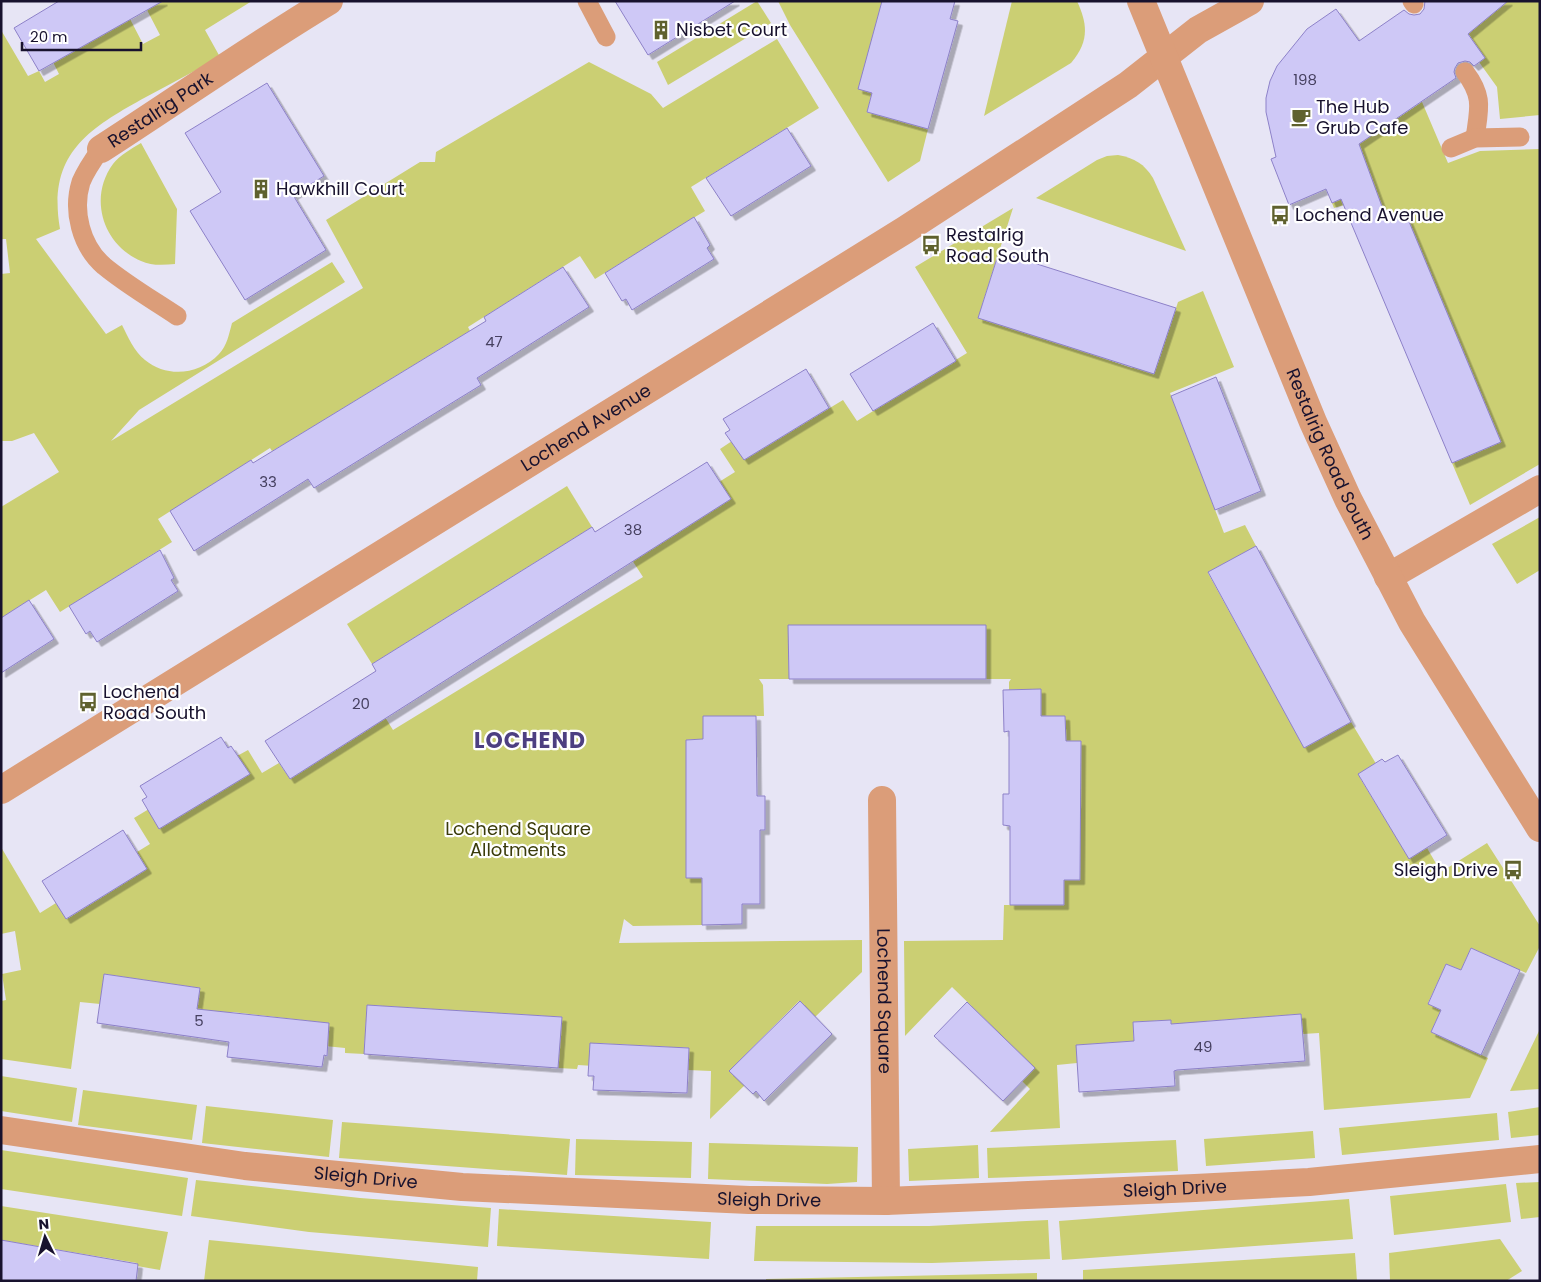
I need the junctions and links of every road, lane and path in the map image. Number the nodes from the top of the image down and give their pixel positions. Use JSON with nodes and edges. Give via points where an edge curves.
{"nodes":[{"id":1,"x":329,"y":1,"type":"edge"},
{"id":2,"x":587,"y":1,"type":"edge"},
{"id":3,"x":1141,"y":1,"type":"edge"},
{"id":4,"x":1250,"y":1,"type":"edge"},
{"id":5,"x":606,"y":37,"type":"dead end"},
{"id":6,"x":1163,"y":58,"type":"junction"},
{"id":7,"x":1465,"y":72,"type":"dead end"},
{"id":8,"x":1520,"y":137,"type":"dead end"},
{"id":9,"x":1475,"y":138,"type":"junction"},
{"id":10,"x":1451,"y":148,"type":"dead end"},
{"id":11,"x":101,"y":149,"type":"joint"},
{"id":12,"x":177,"y":316,"type":"dead end"},
{"id":13,"x":1540,"y":490,"type":"edge"},
{"id":14,"x":1388,"y":577,"type":"junction"},
{"id":15,"x":1,"y":790,"type":"edge"},
{"id":16,"x":882,"y":800,"type":"dead end"},
{"id":17,"x":1540,"y":828,"type":"edge"},
{"id":18,"x":1,"y":1130,"type":"edge"},
{"id":19,"x":1540,"y":1159,"type":"edge"},
{"id":20,"x":886,"y":1201,"type":"junction"}],
"edges":[{"from":1,"to":11,"type":"street","name":"Restalrig Park"},
{"from":2,"to":5,"type":"lane"},
{"from":3,"to":6,"type":"street","name":"Restalrig Road South"},
{"from":4,"to":6,"type":"street","name":"Lochend Avenue","via":[[1198,30]]},
{"from":6,"to":14,"type":"street","name":"Restalrig Road South","via":[[1313,422]]},
{"from":6,"to":15,"type":"street","name":"Lochend Avenue","via":[[1128,85],[905,230]]},
{"from":7,"to":9,"type":"lane","via":[[1478,96]]},
{"from":8,"to":9,"type":"lane"},
{"from":9,"to":10,"type":"lane"},
{"from":11,"to":12,"type":"lane","name":"Restalrig Park","via":[[89,165],[78,196],[77,209],[83,236],[104,265]]},
{"from":13,"to":14,"type":"street"},
{"from":14,"to":17,"type":"street","name":"Restalrig Road South","via":[[1412,622]]},
{"from":16,"to":20,"type":"street","name":"Lochend Square"},
{"from":18,"to":20,"type":"street","name":"Sleigh Drive","via":[[246,1166],[462,1187],[749,1200]]},
{"from":19,"to":20,"type":"street","name":"Sleigh Drive","via":[[1300,1182]]}]}
